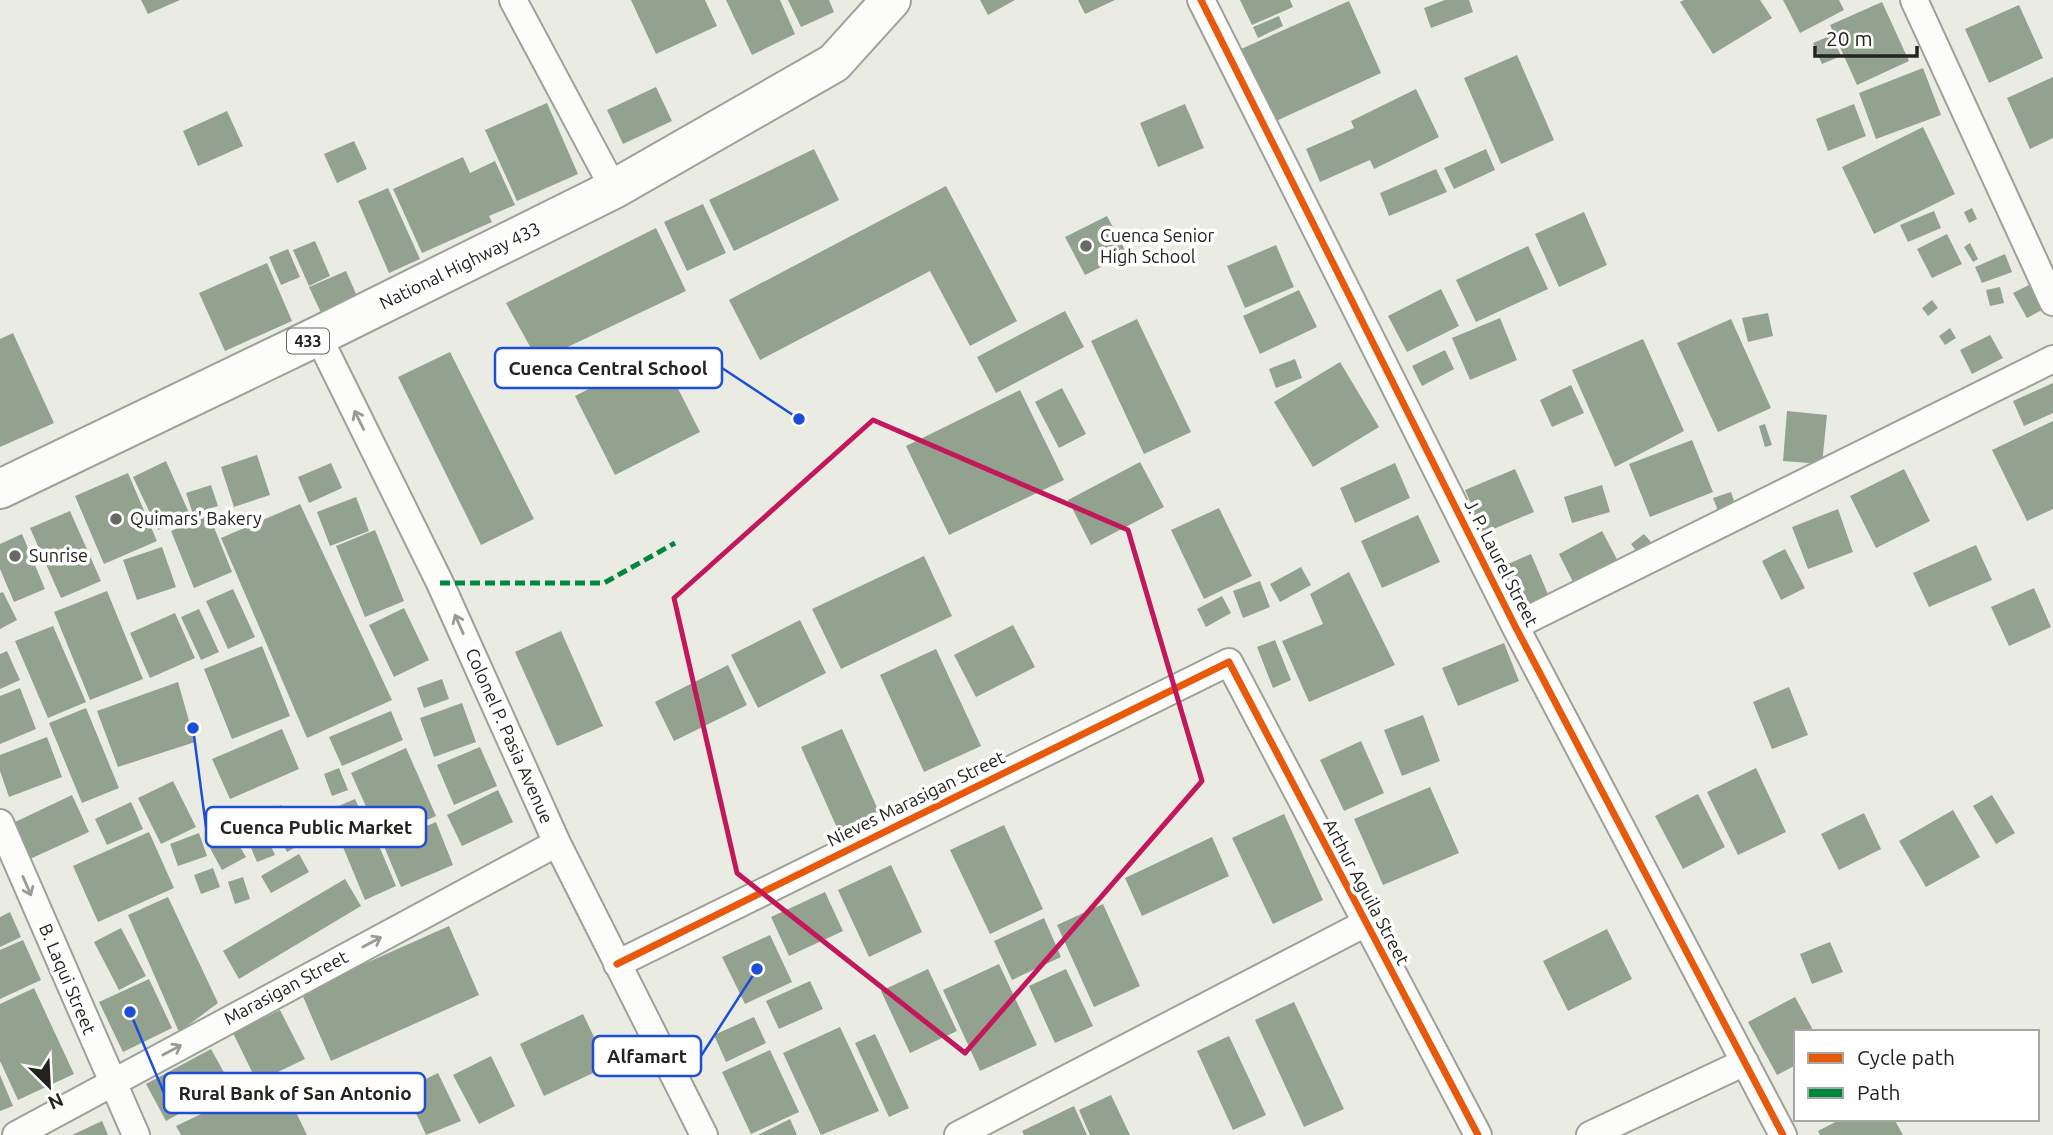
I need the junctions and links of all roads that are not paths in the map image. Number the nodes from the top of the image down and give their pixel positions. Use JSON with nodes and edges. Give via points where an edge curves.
{"nodes":[{"id":1,"x":513,"y":0,"type":"edge"},
{"id":2,"x":891,"y":0,"type":"edge"},
{"id":3,"x":1201,"y":0,"type":"edge"},
{"id":4,"x":1914,"y":0,"type":"edge"},
{"id":5,"x":614,"y":190,"type":"junction"},
{"id":6,"x":2053,"y":302,"type":"edge"},
{"id":7,"x":318,"y":337,"type":"junction"},
{"id":8,"x":2053,"y":359,"type":"edge"},
{"id":9,"x":0,"y":489,"type":"edge"},
{"id":10,"x":1515,"y":626,"type":"junction"},
{"id":11,"x":1229,"y":662,"type":"joint"},
{"id":12,"x":0,"y":823,"type":"edge"},
{"id":13,"x":557,"y":843,"type":"junction"},
{"id":14,"x":1364,"y":923,"type":"junction"},
{"id":15,"x":617,"y":964,"type":"junction"},
{"id":16,"x":1745,"y":1062,"type":"junction"},
{"id":17,"x":111,"y":1082,"type":"junction"},
{"id":18,"x":16,"y":1135,"type":"edge"},
{"id":19,"x":136,"y":1135,"type":"edge"},
{"id":20,"x":704,"y":1135,"type":"edge"},
{"id":21,"x":958,"y":1135,"type":"edge"},
{"id":22,"x":1478,"y":1135,"type":"edge"},
{"id":23,"x":1590,"y":1135,"type":"edge"},
{"id":24,"x":1783,"y":1135,"type":"edge"}],
"edges":[{"from":1,"to":5,"type":"street"},
{"from":2,"to":5,"type":"main road","name":"National Highway 433","number":"433","via":[[834,63]]},
{"from":3,"to":10,"type":"street","name":"J. P. Laurel Street"},
{"from":4,"to":6,"type":"street"},
{"from":5,"to":7,"type":"main road","name":"National Highway 433","number":"433"},
{"from":7,"to":9,"type":"main road","name":"National Highway 433","number":"433"},
{"from":13,"to":7,"type":"street","name":"Colonel P. Pasia Avenue","one_way":true,"via":[[440,583]]},
{"from":8,"to":10,"type":"street"},
{"from":10,"to":16,"type":"street","name":"J. P. Laurel Street"},
{"from":11,"to":14,"type":"street","name":"Arthur Aguila Street"},
{"from":11,"to":15,"type":"street","name":"Nieves Marasigan Street"},
{"from":12,"to":17,"type":"street","name":"B. Laqui Street","one_way":true},
{"from":13,"to":15,"type":"street","name":"Colonel P. Pasia Avenue"},
{"from":17,"to":13,"type":"street","name":"Marasigan Street","one_way":true},
{"from":14,"to":21,"type":"street"},
{"from":14,"to":22,"type":"street","name":"Arthur Aguila Street"},
{"from":15,"to":20,"type":"street","name":"Colonel P. Pasia Avenue"},
{"from":16,"to":23,"type":"street"},
{"from":16,"to":24,"type":"street","name":"J. P. Laurel Street"},
{"from":17,"to":18,"type":"street","name":"Marasigan Street"},
{"from":17,"to":19,"type":"street","name":"B. Laqui Street"}]}
